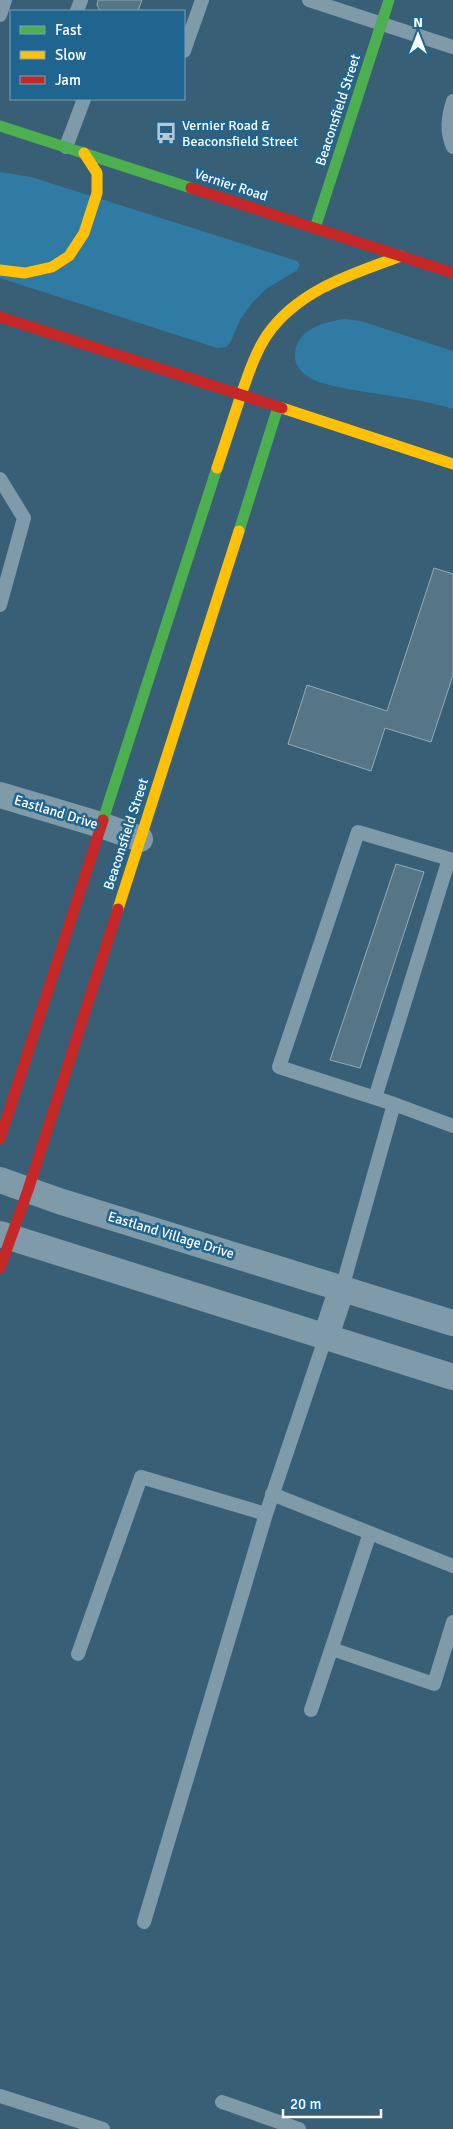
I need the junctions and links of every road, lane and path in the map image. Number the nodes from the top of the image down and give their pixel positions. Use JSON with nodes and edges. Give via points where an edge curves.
{"nodes":[{"id":1,"x":5,"y":0,"type":"edge"},
{"id":2,"x":202,"y":0,"type":"edge"},
{"id":3,"x":309,"y":0,"type":"edge"},
{"id":4,"x":389,"y":0,"type":"edge"},
{"id":5,"x":0,"y":15,"type":"edge"},
{"id":6,"x":381,"y":24,"type":"junction"},
{"id":7,"x":453,"y":47,"type":"edge"},
{"id":8,"x":185,"y":48,"type":"edge"},
{"id":9,"x":84,"y":100,"type":"edge"},
{"id":10,"x":453,"y":101,"type":"edge"},
{"id":11,"x":0,"y":126,"type":"edge"},
{"id":12,"x":66,"y":147,"type":"junction"},
{"id":13,"x":453,"y":147,"type":"edge"},
{"id":14,"x":84,"y":153,"type":"junction"},
{"id":15,"x":315,"y":228,"type":"junction"},
{"id":16,"x":401,"y":256,"type":"junction"},
{"id":17,"x":0,"y":270,"type":"edge"},
{"id":18,"x":453,"y":273,"type":"edge"},
{"id":19,"x":0,"y":317,"type":"edge"},
{"id":20,"x":241,"y":395,"type":"junction"},
{"id":21,"x":278,"y":407,"type":"junction"},
{"id":22,"x":453,"y":464,"type":"edge"},
{"id":23,"x":0,"y":479,"type":"edge"},
{"id":24,"x":0,"y":605,"type":"edge"},
{"id":25,"x":0,"y":795,"type":"edge"},
{"id":26,"x":101,"y":825,"type":"junction"},
{"id":27,"x":140,"y":839,"type":"junction"},
{"id":28,"x":451,"y":859,"type":"edge"},
{"id":29,"x":374,"y":1098,"type":"junction"},
{"id":30,"x":394,"y":1104,"type":"junction"},
{"id":31,"x":453,"y":1126,"type":"edge"},
{"id":32,"x":0,"y":1139,"type":"edge"},
{"id":33,"x":0,"y":1180,"type":"edge"},
{"id":34,"x":28,"y":1190,"type":"junction"},
{"id":35,"x":5,"y":1236,"type":"edge"},
{"id":36,"x":0,"y":1268,"type":"edge"},
{"id":37,"x":342,"y":1288,"type":"junction"},
{"id":38,"x":453,"y":1323,"type":"edge"},
{"id":39,"x":326,"y":1336,"type":"junction"},
{"id":40,"x":453,"y":1377,"type":"edge"},
{"id":41,"x":272,"y":1494,"type":"junction"},
{"id":42,"x":266,"y":1514,"type":"junction"},
{"id":43,"x":370,"y":1533,"type":"junction"},
{"id":44,"x":453,"y":1566,"type":"edge"},
{"id":45,"x":453,"y":1622,"type":"edge"},
{"id":46,"x":332,"y":1648,"type":"junction"},
{"id":47,"x":78,"y":1654,"type":"dead end"},
{"id":48,"x":311,"y":1710,"type":"dead end"},
{"id":49,"x":144,"y":1922,"type":"dead end"},
{"id":50,"x":0,"y":2096,"type":"edge"},
{"id":51,"x":222,"y":2102,"type":"dead end"},
{"id":52,"x":103,"y":2129,"type":"edge"},
{"id":53,"x":300,"y":2129,"type":"edge"}],
"edges":[{"from":1,"to":5,"type":"lane"},
{"from":2,"to":8,"type":"lane"},
{"from":3,"to":6,"type":"lane"},
{"from":4,"to":6,"type":"main road","name":"Beaconsfield Street"},
{"from":6,"to":7,"type":"lane"},
{"from":6,"to":15,"type":"main road","name":"Beaconsfield Street"},
{"from":9,"to":12,"type":"lane"},
{"from":10,"to":13,"type":"lane","via":[[448,132]]},
{"from":11,"to":12,"type":"main road","name":"Vernier Road"},
{"from":12,"to":14,"type":"main road","name":"Vernier Road"},
{"from":14,"to":15,"type":"main road","name":"Vernier Road"},
{"from":14,"to":17,"type":"main road","via":[[98,173],[98,193],[84,233],[69,256],[52,267],[25,273]]},
{"from":15,"to":16,"type":"main road","name":"Vernier Road"},
{"from":16,"to":18,"type":"main road","name":"Vernier Road"},
{"from":16,"to":20,"type":"main road","name":"Beaconsfield Street","via":[[322,288],[281,316],[267,334]]},
{"from":19,"to":20,"type":"main road"},
{"from":20,"to":21,"type":"main road"},
{"from":20,"to":26,"type":"main road","name":"Beaconsfield Street"},
{"from":21,"to":22,"type":"main road"},
{"from":21,"to":27,"type":"main road","name":"Beaconsfield Street"},
{"from":23,"to":24,"type":"lane","via":[[24,518]]},
{"from":25,"to":26,"type":"street","name":"Eastland Drive"},
{"from":26,"to":27,"type":"street","name":"Eastland Drive"},
{"from":26,"to":32,"type":"main road","name":"Beaconsfield Street"},
{"from":27,"to":34,"type":"main road","name":"Beaconsfield Street"},
{"from":28,"to":29,"type":"lane"},
{"from":28,"to":29,"type":"lane","via":[[358,832],[279,1067]]},
{"from":29,"to":30,"type":"lane"},
{"from":30,"to":31,"type":"lane"},
{"from":30,"to":37,"type":"lane"},
{"from":33,"to":34,"type":"street","name":"Eastland Village Drive"},
{"from":34,"to":35,"type":"main road","name":"Beaconsfield Street"},
{"from":34,"to":37,"type":"street","name":"Eastland Village Drive"},
{"from":35,"to":36,"type":"main road","name":"Beaconsfield Street"},
{"from":35,"to":39,"type":"street"},
{"from":37,"to":38,"type":"street","name":"Eastland Village Drive"},
{"from":37,"to":39,"type":"street"},
{"from":39,"to":40,"type":"street"},
{"from":39,"to":41,"type":"lane"},
{"from":41,"to":42,"type":"lane"},
{"from":41,"to":43,"type":"lane"},
{"from":42,"to":47,"type":"lane","via":[[141,1477]]},
{"from":42,"to":49,"type":"lane"},
{"from":43,"to":44,"type":"lane"},
{"from":43,"to":46,"type":"lane"},
{"from":45,"to":46,"type":"lane","via":[[434,1684]]},
{"from":46,"to":48,"type":"lane"},
{"from":50,"to":52,"type":"lane"},
{"from":51,"to":53,"type":"lane"}]}
